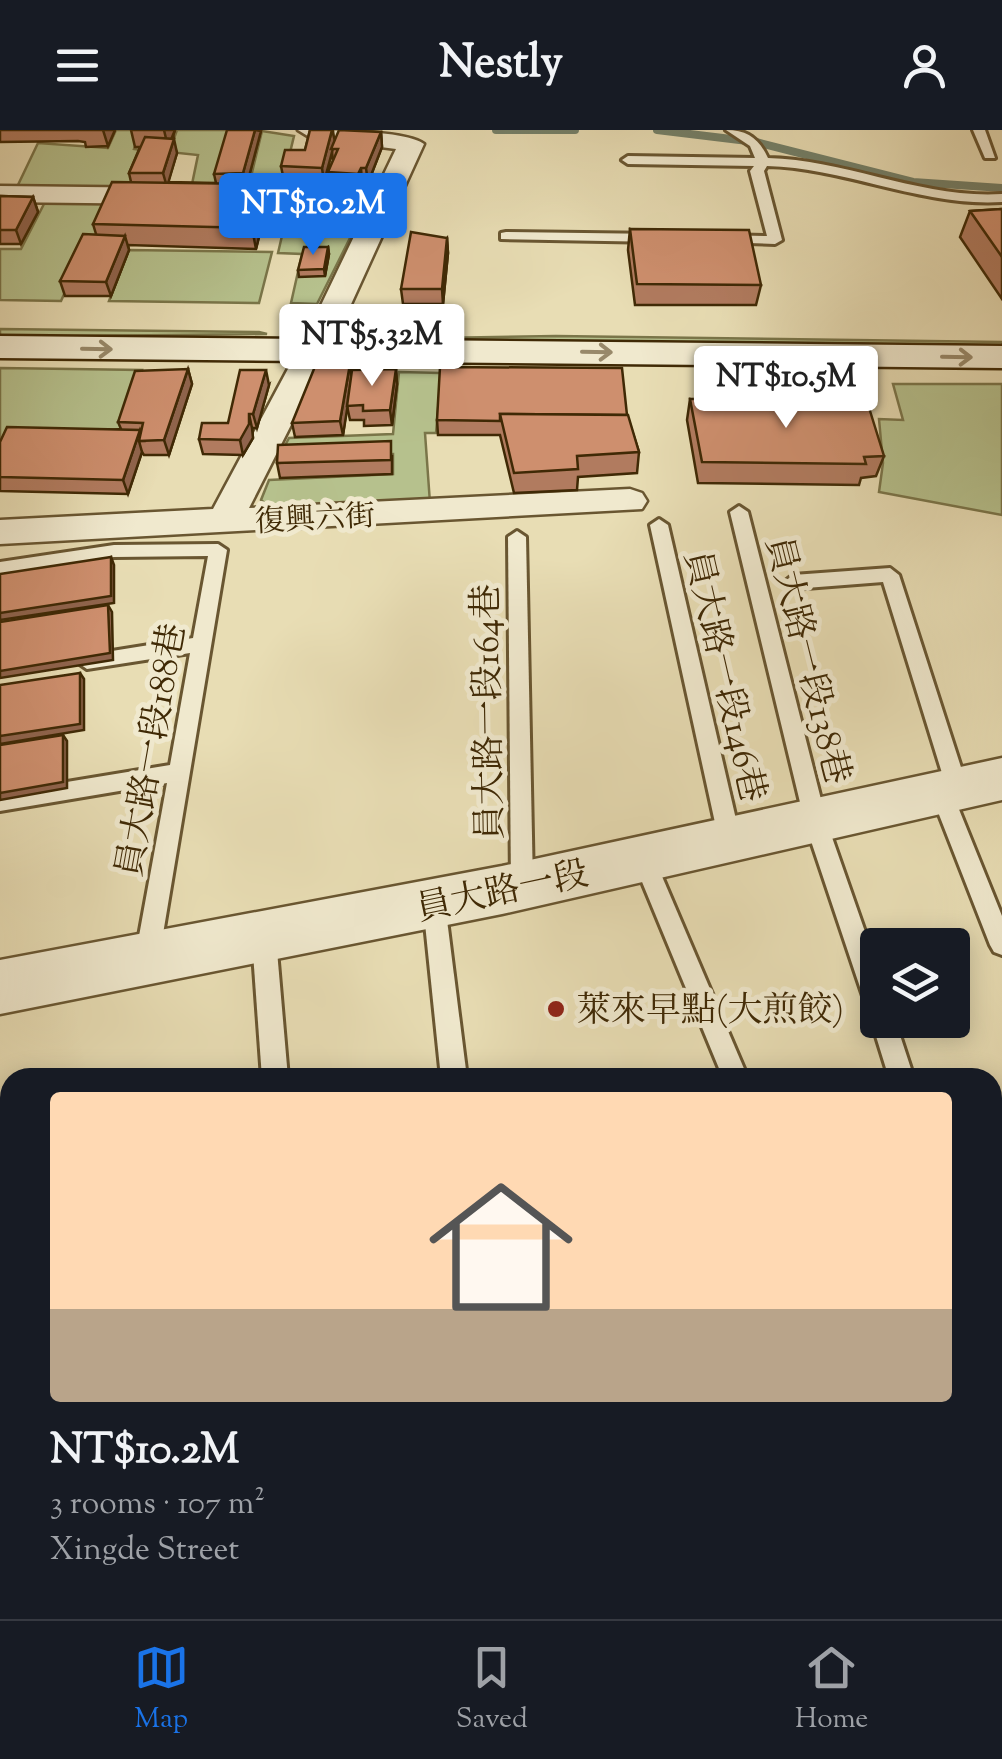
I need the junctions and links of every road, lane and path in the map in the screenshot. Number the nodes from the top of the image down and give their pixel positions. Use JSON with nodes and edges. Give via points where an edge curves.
{"nodes":[{"id":1,"x":311,"y":130,"type":"edge"},
{"id":2,"x":732,"y":130,"type":"edge"},
{"id":3,"x":979,"y":130,"type":"edge"},
{"id":4,"x":990,"y":155,"type":"dead end"},
{"id":5,"x":628,"y":160,"type":"dead end"},
{"id":6,"x":762,"y":162,"type":"junction"},
{"id":7,"x":0,"y":194,"type":"edge"},
{"id":8,"x":386,"y":198,"type":"junction"},
{"id":9,"x":1002,"y":198,"type":"edge"},
{"id":10,"x":506,"y":236,"type":"dead end"},
{"id":11,"x":679,"y":238,"type":"edge"},
{"id":12,"x":698,"y":239,"type":"edge"},
{"id":13,"x":0,"y":321,"type":"edge"},
{"id":14,"x":1002,"y":330,"type":"edge"},
{"id":15,"x":320,"y":337,"type":"junction"},
{"id":16,"x":0,"y":347,"type":"edge"},
{"id":17,"x":1002,"y":358,"type":"edge"},
{"id":18,"x":630,"y":502,"type":"dead end"},
{"id":19,"x":739,"y":512,"type":"dead end"},
{"id":20,"x":659,"y":525,"type":"dead end"},
{"id":21,"x":0,"y":532,"type":"edge"},
{"id":22,"x":221,"y":536,"type":"junction"},
{"id":23,"x":517,"y":537,"type":"dead end"},
{"id":24,"x":0,"y":568,"type":"edge"},
{"id":25,"x":793,"y":582,"type":"dead end"},
{"id":26,"x":202,"y":644,"type":"junction"},
{"id":27,"x":74,"y":664,"type":"edge"},
{"id":28,"x":178,"y":772,"type":"junction"},
{"id":29,"x":967,"y":787,"type":"edge"},
{"id":30,"x":0,"y":802,"type":"edge"},
{"id":31,"x":816,"y":823,"type":"junction"},
{"id":32,"x":730,"y":841,"type":"junction"},
{"id":33,"x":644,"y":860,"type":"junction"},
{"id":34,"x":522,"y":886,"type":"junction"},
{"id":35,"x":434,"y":904,"type":"junction"},
{"id":36,"x":264,"y":939,"type":"junction"},
{"id":37,"x":1002,"y":946,"type":"edge"},
{"id":38,"x":860,"y":952,"type":"edge"},
{"id":39,"x":146,"y":962,"type":"junction"},
{"id":40,"x":0,"y":987,"type":"edge"},
{"id":41,"x":888,"y":1038,"type":"edge"},
{"id":42,"x":274,"y":1068,"type":"edge"},
{"id":43,"x":453,"y":1068,"type":"edge"},
{"id":44,"x":732,"y":1068,"type":"edge"},
{"id":45,"x":899,"y":1068,"type":"edge"}],
"edges":[{"from":1,"to":8,"type":"street","via":[[411,144]]},
{"from":2,"to":6,"type":"lane","via":[[755,144]]},
{"from":3,"to":4,"type":"lane"},
{"from":5,"to":6,"type":"lane"},
{"from":6,"to":9,"type":"lane","via":[[805,163],[970,200]]},
{"from":6,"to":12,"type":"lane","via":[[757,170],[775,240]]},
{"from":7,"to":8,"type":"street"},
{"from":8,"to":15,"type":"street"},
{"from":10,"to":11,"type":"lane"},
{"from":13,"to":15,"type":"main road"},
{"from":14,"to":15,"type":"main road"},
{"from":16,"to":15,"type":"main road","one_way":true},
{"from":15,"to":17,"type":"main road","one_way":true},
{"from":15,"to":22,"type":"street"},
{"from":18,"to":22,"type":"street","name":"復興六街"},
{"from":19,"to":31,"type":"lane","name":"員大路一段138巷"},
{"from":20,"to":32,"type":"lane","name":"員大路一段146巷"},
{"from":21,"to":22,"type":"street","name":"復興六街"},
{"from":22,"to":24,"type":"lane"},
{"from":22,"to":26,"type":"lane","name":"員大路一段188巷"},
{"from":23,"to":34,"type":"lane","name":"員大路一段164巷"},
{"from":25,"to":29,"type":"lane","via":[[890,575]]},
{"from":26,"to":27,"type":"lane"},
{"from":26,"to":28,"type":"lane","name":"員大路一段188巷"},
{"from":28,"to":30,"type":"lane"},
{"from":28,"to":39,"type":"lane","name":"員大路一段188巷"},
{"from":29,"to":31,"type":"main road","name":"員大路一段"},
{"from":29,"to":37,"type":"lane"},
{"from":31,"to":32,"type":"main road","name":"員大路一段"},
{"from":31,"to":38,"type":"lane","name":"員大路一段138巷"},
{"from":32,"to":33,"type":"main road","name":"員大路一段"},
{"from":33,"to":34,"type":"main road","name":"員大路一段"},
{"from":33,"to":44,"type":"lane"},
{"from":34,"to":35,"type":"main road","name":"員大路一段"},
{"from":35,"to":36,"type":"main road","name":"員大路一段"},
{"from":35,"to":43,"type":"lane"},
{"from":36,"to":39,"type":"main road","name":"員大路一段"},
{"from":36,"to":42,"type":"lane"},
{"from":39,"to":40,"type":"main road","name":"員大路一段"},
{"from":41,"to":45,"type":"lane"}]}
